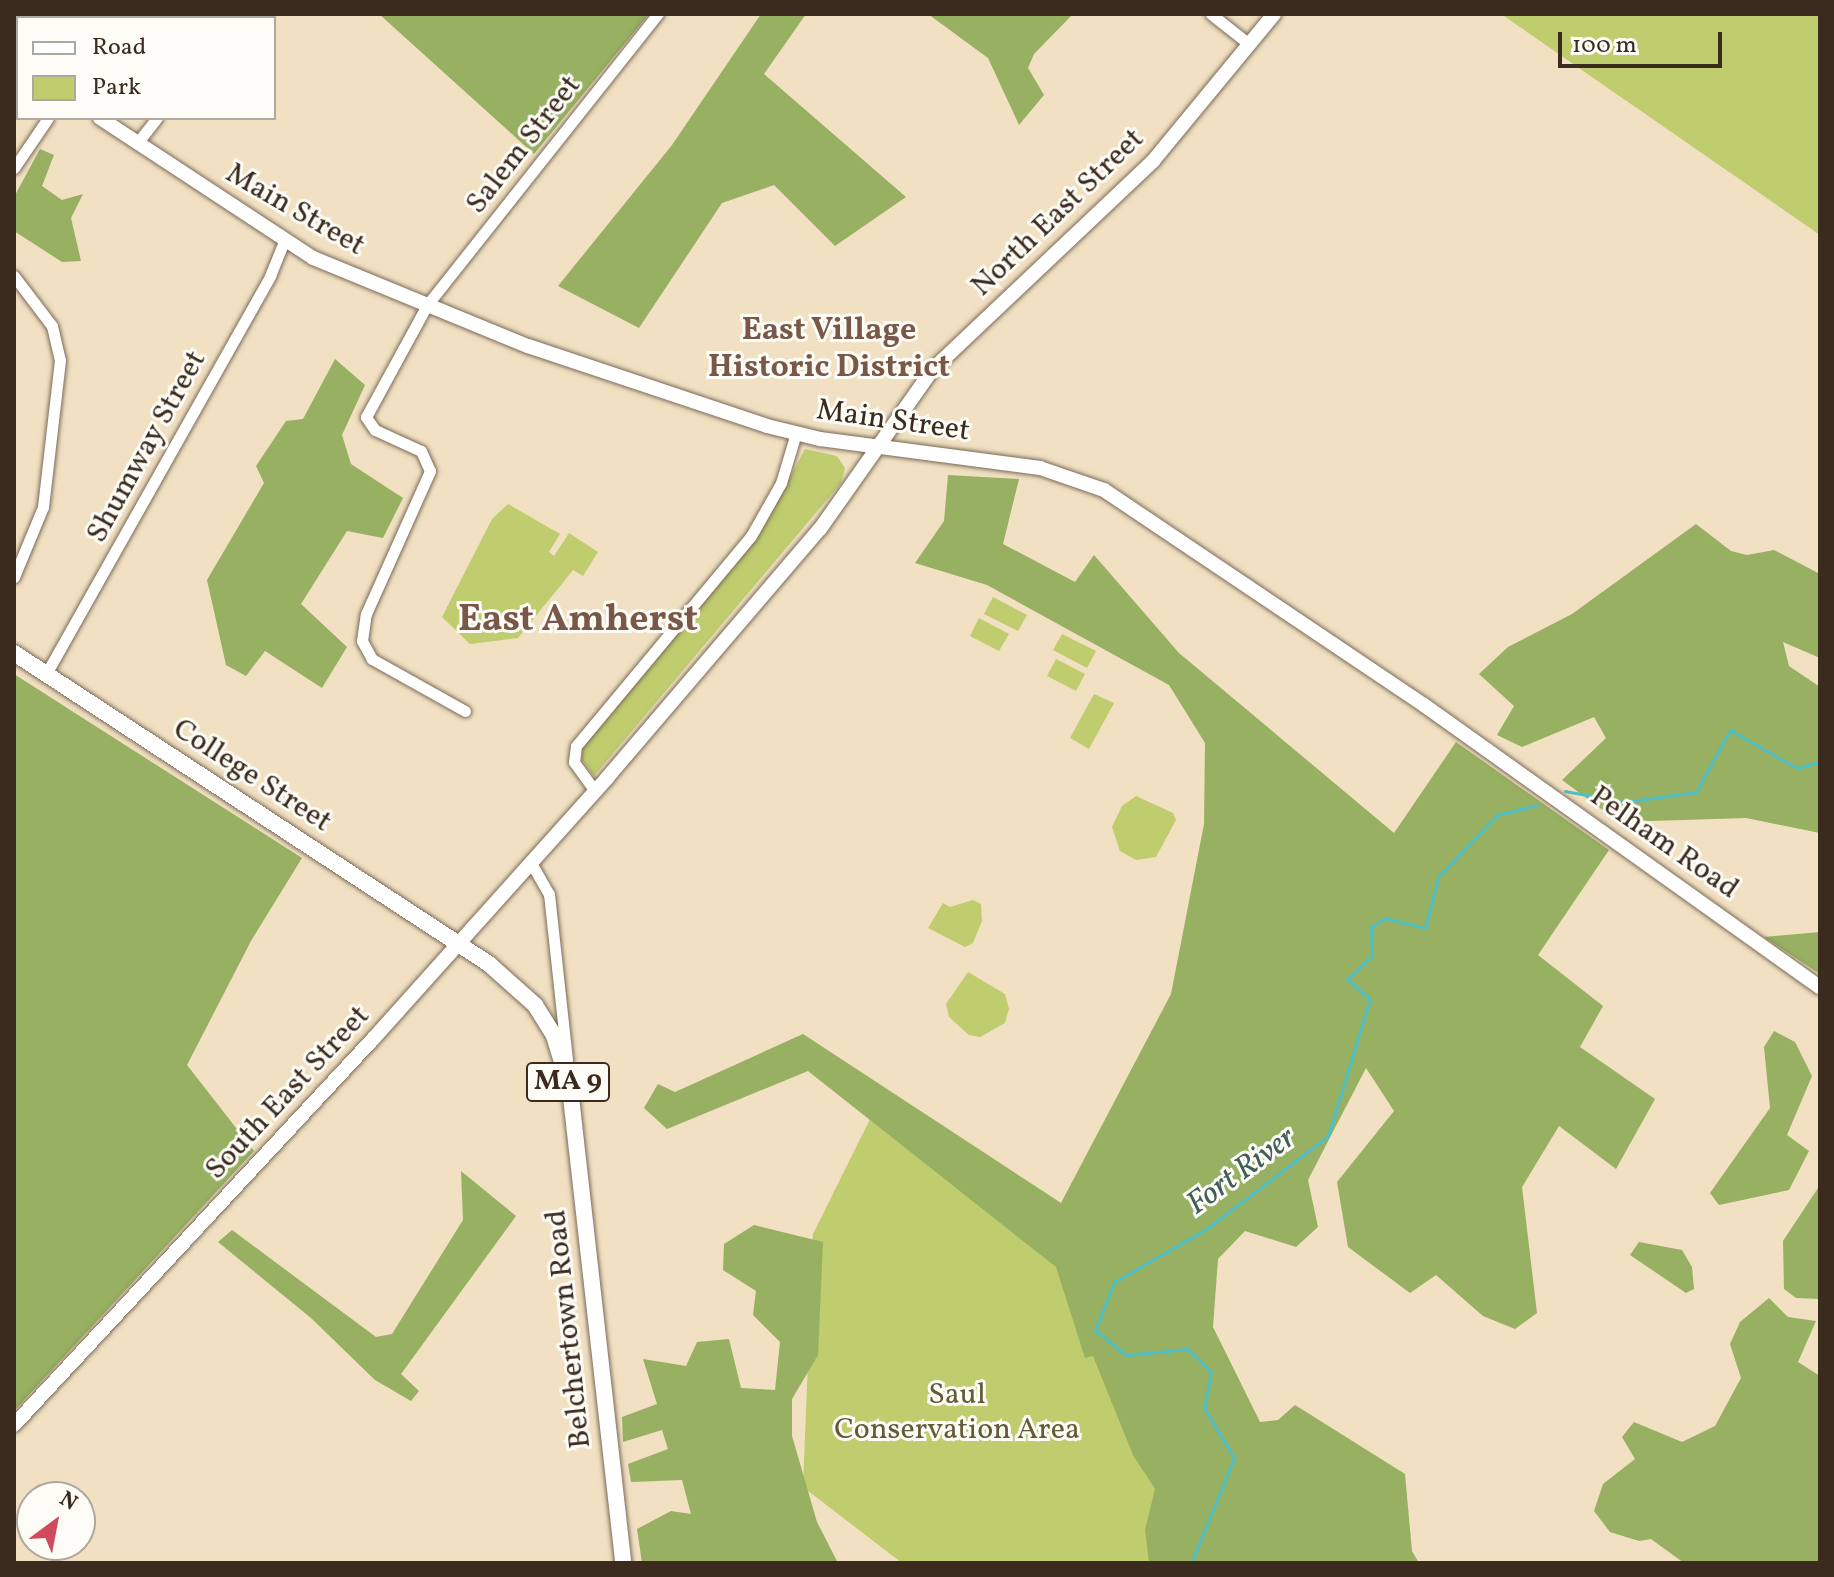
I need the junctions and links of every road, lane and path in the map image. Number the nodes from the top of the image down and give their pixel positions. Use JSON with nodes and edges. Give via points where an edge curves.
{"nodes":[{"id":1,"x":658,"y":14,"type":"edge"},
{"id":2,"x":1211,"y":14,"type":"edge"},
{"id":3,"x":1274,"y":14,"type":"edge"},
{"id":4,"x":1249,"y":44,"type":"junction"},
{"id":5,"x":47,"y":120,"type":"edge"},
{"id":6,"x":103,"y":120,"type":"edge"},
{"id":7,"x":155,"y":120,"type":"edge"},
{"id":8,"x":138,"y":142,"type":"junction"},
{"id":9,"x":14,"y":168,"type":"edge"},
{"id":10,"x":284,"y":241,"type":"junction"},
{"id":11,"x":14,"y":276,"type":"edge"},
{"id":12,"x":427,"y":305,"type":"junction"},
{"id":13,"x":796,"y":433,"type":"junction"},
{"id":14,"x":876,"y":446,"type":"junction"},
{"id":15,"x":14,"y":577,"type":"edge"},
{"id":16,"x":14,"y":653,"type":"edge"},
{"id":17,"x":46,"y":674,"type":"junction"},
{"id":18,"x":465,"y":711,"type":"dead end"},
{"id":19,"x":1478,"y":743,"type":"joint"},
{"id":20,"x":595,"y":791,"type":"junction"},
{"id":21,"x":531,"y":863,"type":"junction"},
{"id":22,"x":459,"y":945,"type":"junction"},
{"id":23,"x":1820,"y":987,"type":"edge"},
{"id":24,"x":570,"y":1088,"type":"junction"},
{"id":25,"x":14,"y":1425,"type":"edge"},
{"id":26,"x":623,"y":1563,"type":"edge"}],
"edges":[{"from":1,"to":12,"type":"street","name":"Salem Street"},
{"from":2,"to":4,"type":"street"},
{"from":3,"to":4,"type":"main road","name":"North East Street"},
{"from":4,"to":14,"type":"main road","name":"North East Street","via":[[1153,161],[1097,219],[932,370]]},
{"from":5,"to":9,"type":"street"},
{"from":6,"to":8,"type":"main road","name":"Main Street"},
{"from":7,"to":8,"type":"street"},
{"from":8,"to":10,"type":"main road","name":"Main Street"},
{"from":10,"to":12,"type":"main road","name":"Main Street","via":[[340,271]]},
{"from":10,"to":17,"type":"street","name":"Shumway Street","via":[[270,276]]},
{"from":11,"to":15,"type":"street","via":[[52,326],[60,360],[43,507]]},
{"from":12,"to":13,"type":"main road","name":"Main Street","via":[[687,402]]},
{"from":12,"to":18,"type":"street","name":"Salem Street","via":[[366,417],[375,430],[421,451],[430,471],[366,614],[362,641],[372,659]]},
{"from":13,"to":14,"type":"main road","name":"Main Street"},
{"from":13,"to":20,"type":"street","via":[[781,483],[751,536],[576,746],[574,762]]},
{"from":14,"to":19,"type":"main road","name":"Main Street","via":[[1040,468],[1104,490]]},
{"from":14,"to":20,"type":"main road","name":"South East Street","via":[[820,529]]},
{"from":16,"to":17,"type":"highway","name":"College Street","number":"MA 9"},
{"from":17,"to":22,"type":"highway","name":"College Street","number":"MA 9"},
{"from":19,"to":23,"type":"main road","name":"Pelham Road"},
{"from":20,"to":21,"type":"main road","name":"South East Street"},
{"from":21,"to":22,"type":"main road","name":"South East Street"},
{"from":21,"to":24,"type":"street","name":"Belchertown Road","via":[[544,878],[553,919]]},
{"from":22,"to":24,"type":"highway","name":"Belchertown Road","number":"MA 9","via":[[517,985],[535,1005],[554,1036]]},
{"from":22,"to":25,"type":"main road","name":"South East Street"},
{"from":24,"to":26,"type":"highway","name":"Belchertown Road","number":"MA 9"}]}
